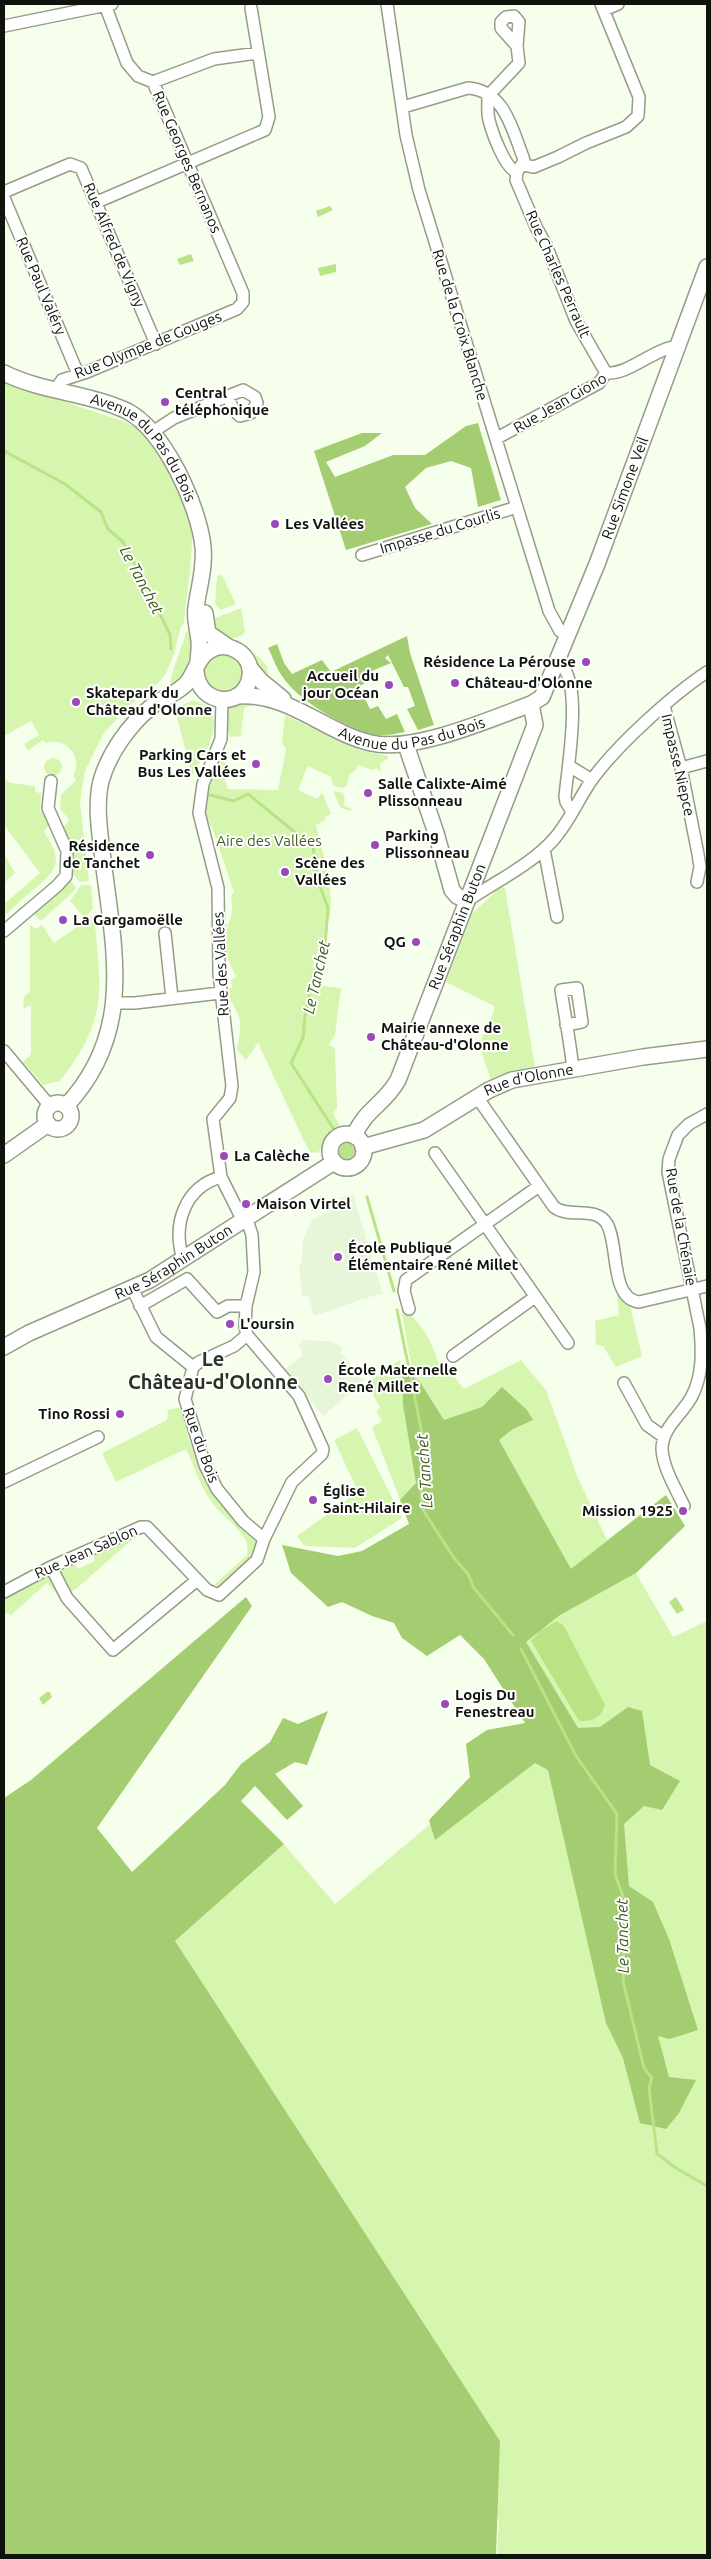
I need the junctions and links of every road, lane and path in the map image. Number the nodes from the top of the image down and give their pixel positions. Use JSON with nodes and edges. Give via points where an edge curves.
{"nodes":[{"id":1,"x":109,"y":4,"type":"edge"},
{"id":2,"x":387,"y":4,"type":"edge"},
{"id":3,"x":618,"y":4,"type":"edge"},
{"id":4,"x":602,"y":7,"type":"edge"},
{"id":5,"x":251,"y":8,"type":"dead end"},
{"id":6,"x":4,"y":26,"type":"edge"},
{"id":7,"x":517,"y":46,"type":"dead end"},
{"id":8,"x":258,"y":53,"type":"junction"},
{"id":9,"x":153,"y":82,"type":"junction"},
{"id":10,"x":488,"y":96,"type":"junction"},
{"id":11,"x":402,"y":106,"type":"junction"},
{"id":12,"x":187,"y":164,"type":"junction"},
{"id":13,"x":520,"y":168,"type":"junction"},
{"id":14,"x":4,"y":192,"type":"edge"},
{"id":15,"x":4,"y":198,"type":"edge"},
{"id":16,"x":97,"y":202,"type":"junction"},
{"id":17,"x":707,"y":267,"type":"edge"},
{"id":18,"x":243,"y":302,"type":"joint"},
{"id":19,"x":156,"y":344,"type":"junction"},
{"id":20,"x":679,"y":346,"type":"junction"},
{"id":21,"x":4,"y":373,"type":"edge"},
{"id":22,"x":606,"y":373,"type":"junction"},
{"id":23,"x":78,"y":374,"type":"junction"},
{"id":24,"x":55,"y":390,"type":"junction"},
{"id":25,"x":228,"y":397,"type":"dead end"},
{"id":26,"x":151,"y":433,"type":"junction"},
{"id":27,"x":497,"y":438,"type":"junction"},
{"id":28,"x":517,"y":507,"type":"junction"},
{"id":29,"x":362,"y":555,"type":"dead end"},
{"id":30,"x":201,"y":590,"type":"junction"},
{"id":31,"x":567,"y":635,"type":"junction"},
{"id":32,"x":227,"y":646,"type":"junction"},
{"id":33,"x":557,"y":662,"type":"junction"},
{"id":34,"x":197,"y":667,"type":"junction"},
{"id":35,"x":250,"y":668,"type":"junction"},
{"id":36,"x":707,"y":672,"type":"edge"},
{"id":37,"x":206,"y":693,"type":"junction"},
{"id":38,"x":230,"y":698,"type":"junction"},
{"id":39,"x":531,"y":704,"type":"junction"},
{"id":40,"x":664,"y":706,"type":"junction"},
{"id":41,"x":296,"y":708,"type":"junction"},
{"id":42,"x":140,"y":719,"type":"junction"},
{"id":43,"x":406,"y":745,"type":"junction"},
{"id":44,"x":707,"y":761,"type":"edge"},
{"id":45,"x":569,"y":766,"type":"junction"},
{"id":46,"x":681,"y":768,"type":"junction"},
{"id":47,"x":592,"y":780,"type":"junction"},
{"id":48,"x":51,"y":781,"type":"dead end"},
{"id":49,"x":572,"y":812,"type":"junction"},
{"id":50,"x":544,"y":849,"type":"junction"},
{"id":51,"x":503,"y":878,"type":"junction"},
{"id":52,"x":476,"y":879,"type":"junction"},
{"id":53,"x":696,"y":882,"type":"dead end"},
{"id":54,"x":468,"y":901,"type":"junction"},
{"id":55,"x":557,"y":917,"type":"dead end"},
{"id":56,"x":4,"y":931,"type":"edge"},
{"id":57,"x":165,"y":933,"type":"dead end"},
{"id":58,"x":220,"y":993,"type":"junction"},
{"id":59,"x":172,"y":998,"type":"junction"},
{"id":60,"x":115,"y":1003,"type":"junction"},
{"id":61,"x":566,"y":1024,"type":"dead end"},
{"id":62,"x":707,"y":1049,"type":"edge"},
{"id":63,"x":4,"y":1051,"type":"edge"},
{"id":64,"x":573,"y":1068,"type":"junction"},
{"id":65,"x":477,"y":1097,"type":"junction"},
{"id":66,"x":50,"y":1106,"type":"junction"},
{"id":67,"x":66,"y":1106,"type":"junction"},
{"id":68,"x":707,"y":1114,"type":"edge"},
{"id":69,"x":48,"y":1124,"type":"junction"},
{"id":70,"x":359,"y":1142,"type":"junction"},
{"id":71,"x":435,"y":1152,"type":"dead end"},
{"id":72,"x":4,"y":1155,"type":"edge"},
{"id":73,"x":334,"y":1162,"type":"junction"},
{"id":74,"x":221,"y":1177,"type":"junction"},
{"id":75,"x":538,"y":1186,"type":"junction"},
{"id":76,"x":247,"y":1220,"type":"junction"},
{"id":77,"x":484,"y":1223,"type":"junction"},
{"id":78,"x":184,"y":1259,"type":"junction"},
{"id":79,"x":707,"y":1286,"type":"edge"},
{"id":80,"x":132,"y":1290,"type":"junction"},
{"id":81,"x":693,"y":1291,"type":"junction"},
{"id":82,"x":536,"y":1297,"type":"junction"},
{"id":83,"x":140,"y":1306,"type":"junction"},
{"id":84,"x":246,"y":1306,"type":"junction"},
{"id":85,"x":409,"y":1309,"type":"dead end"},
{"id":86,"x":247,"y":1335,"type":"junction"},
{"id":87,"x":568,"y":1343,"type":"dead end"},
{"id":88,"x":4,"y":1347,"type":"edge"},
{"id":89,"x":453,"y":1356,"type":"dead end"},
{"id":90,"x":194,"y":1367,"type":"junction"},
{"id":91,"x":624,"y":1383,"type":"dead end"},
{"id":92,"x":98,"y":1437,"type":"dead end"},
{"id":93,"x":664,"y":1437,"type":"junction"},
{"id":94,"x":4,"y":1482,"type":"edge"},
{"id":95,"x":684,"y":1506,"type":"dead end"},
{"id":96,"x":264,"y":1539,"type":"junction"},
{"id":97,"x":51,"y":1567,"type":"junction"},
{"id":98,"x":197,"y":1580,"type":"junction"},
{"id":99,"x":4,"y":1592,"type":"edge"}],
"edges":[{"from":1,"to":6,"type":"street"},
{"from":1,"to":9,"type":"street","name":"Rue Georges Bernanos","via":[[127,63],[138,76]]},
{"from":2,"to":11,"type":"street","name":"Rue de la Croix Blanche"},
{"from":3,"to":4,"type":"street"},
{"from":4,"to":13,"type":"street","via":[[639,97],[638,116],[626,127],[558,157],[534,167]]},
{"from":5,"to":8,"type":"street"},
{"from":7,"to":10,"type":"street","via":[[518,66]]},
{"from":8,"to":9,"type":"street","via":[[214,58]]},
{"from":8,"to":12,"type":"street","via":[[269,117],[265,130]]},
{"from":9,"to":12,"type":"street","name":"Rue Georges Bernanos"},
{"from":10,"to":11,"type":"street","name":"Rue Charles Perrault","via":[[466,88]]},
{"from":10,"to":13,"type":"street","name":"Rue Charles Perrault","via":[[502,106],[523,157]]},
{"from":10,"to":13,"type":"street","name":"Rue Charles Perrault","via":[[489,120],[506,163],[513,171]]},
{"from":11,"to":27,"type":"street","name":"Rue de la Croix Blanche","via":[[419,190]]},
{"from":12,"to":16,"type":"street"},
{"from":12,"to":18,"type":"street","name":"Rue Georges Bernanos","via":[[243,293]]},
{"from":13,"to":22,"type":"street","name":"Rue Charles Perrault","via":[[516,180],[576,321]]},
{"from":14,"to":16,"type":"street","name":"Rue Alfred de Vigny","via":[[73,164],[81,168]]},
{"from":15,"to":23,"type":"street","name":"Rue Paul Valéry"},
{"from":16,"to":19,"type":"street","name":"Rue Alfred de Vigny"},
{"from":17,"to":20,"type":"street","name":"Rue Simone Veil"},
{"from":18,"to":19,"type":"street","name":"Rue Olympe de Gouges","via":[[237,309]]},
{"from":19,"to":23,"type":"street","name":"Rue Olympe de Gouges"},
{"from":20,"to":22,"type":"street","name":"Rue Jean Giono","via":[[662,349],[615,373]]},
{"from":20,"to":31,"type":"street","name":"Rue Simone Veil"},
{"from":21,"to":24,"type":"street","name":"Avenue du Pas du Bois"},
{"from":22,"to":27,"type":"street","name":"Rue Jean Giono","via":[[599,383]]},
{"from":23,"to":24,"type":"street","name":"Rue Olympe de Gouges","via":[[60,381]]},
{"from":24,"to":26,"type":"street","name":"Avenue du Pas du Bois","via":[[125,411]]},
{"from":25,"to":26,"type":"street","via":[[174,418]]},
{"from":26,"to":30,"type":"street","name":"Avenue du Pas du Bois","via":[[174,466],[198,524],[204,550]]},
{"from":27,"to":28,"type":"street","name":"Rue de la Croix Blanche"},
{"from":28,"to":29,"type":"street","name":"Impasse du Courlis"},
{"from":28,"to":31,"type":"street","name":"Rue de la Croix Blanche","via":[[550,612],[560,631]]},
{"from":30,"to":32,"type":"street","name":"Avenue du Pas du Bois","via":[[208,633]]},
{"from":30,"to":34,"type":"street","name":"Avenue du Pas du Bois","via":[[196,615],[199,640]]},
{"from":31,"to":33,"type":"street","name":"Rue Simone Veil"},
{"from":32,"to":34,"type":"street","via":[[206,652]]},
{"from":32,"to":35,"type":"street","via":[[241,653]]},
{"from":33,"to":39,"type":"street","name":"Rue Simone Veil","via":[[542,697]]},
{"from":33,"to":45,"type":"street","via":[[567,671],[572,699]]},
{"from":34,"to":37,"type":"street","via":[[198,683]]},
{"from":34,"to":42,"type":"street","via":[[181,689],[151,707]]},
{"from":35,"to":38,"type":"street","via":[[248,684]]},
{"from":35,"to":41,"type":"street","name":"Avenue du Pas du Bois","via":[[261,681]]},
{"from":36,"to":40,"type":"street"},
{"from":37,"to":38,"type":"street"},
{"from":37,"to":42,"type":"street","via":[[187,696]]},
{"from":38,"to":41,"type":"street","name":"Avenue du Pas du Bois","via":[[264,697]]},
{"from":38,"to":58,"type":"street","name":"Rue des Vallées","via":[[221,739],[201,792],[198,813],[218,888]]},
{"from":39,"to":43,"type":"street","name":"Avenue du Pas du Bois"},
{"from":39,"to":52,"type":"street","name":"Rue Séraphin Buton","via":[[535,725]]},
{"from":40,"to":46,"type":"street","name":"Impasse Niepce"},
{"from":40,"to":47,"type":"street","via":[[620,747]]},
{"from":41,"to":43,"type":"street","name":"Avenue du Pas du Bois","via":[[371,743]]},
{"from":42,"to":60,"type":"street","via":[[114,751],[105,768],[99,793],[99,825],[116,964]]},
{"from":43,"to":54,"type":"street","via":[[452,890]]},
{"from":44,"to":46,"type":"street"},
{"from":45,"to":47,"type":"street"},
{"from":45,"to":49,"type":"street","via":[[566,802]]},
{"from":46,"to":53,"type":"street","name":"Impasse Niepce","via":[[700,867]]},
{"from":47,"to":49,"type":"street"},
{"from":48,"to":56,"type":"street","via":[[48,808],[68,851],[66,876]]},
{"from":49,"to":50,"type":"street","via":[[564,827]]},
{"from":50,"to":51,"type":"street"},
{"from":50,"to":55,"type":"street"},
{"from":51,"to":52,"type":"street","via":[[490,881]]},
{"from":51,"to":54,"type":"street"},
{"from":52,"to":54,"type":"street","name":"Rue Séraphin Buton"},
{"from":54,"to":70,"type":"street","name":"Rue Séraphin Buton","via":[[398,1080],[385,1098],[363,1117]]},
{"from":57,"to":59,"type":"street"},
{"from":58,"to":59,"type":"street"},
{"from":58,"to":74,"type":"street","name":"Rue des Vallées","via":[[232,1086],[230,1098],[213,1119]]},
{"from":59,"to":60,"type":"street"},
{"from":60,"to":67,"type":"street","via":[[101,1055],[84,1085]]},
{"from":61,"to":64,"type":"street"},
{"from":62,"to":64,"type":"street","name":"Rue d'Olonne"},
{"from":63,"to":66,"type":"street"},
{"from":64,"to":65,"type":"street","name":"Rue d'Olonne","via":[[512,1080]]},
{"from":65,"to":70,"type":"street","name":"Rue d'Olonne","via":[[424,1130]]},
{"from":65,"to":75,"type":"street"},
{"from":66,"to":67,"type":"street","via":[[56,1103]]},
{"from":66,"to":69,"type":"street","via":[[45,1113]]},
{"from":67,"to":69,"type":"street","via":[[70,1114],[66,1125],[59,1128]]},
{"from":68,"to":81,"type":"street","name":"Rue de la Chénaie","via":[[678,1135],[669,1159],[671,1190]]},
{"from":69,"to":72,"type":"street"},
{"from":70,"to":73,"type":"street","via":[[362,1158],[354,1166],[344,1167]]},
{"from":70,"to":73,"type":"street","via":[[343,1135],[334,1141],[330,1151]]},
{"from":71,"to":77,"type":"street"},
{"from":73,"to":76,"type":"street","name":"Rue Séraphin Buton"},
{"from":74,"to":76,"type":"street","name":"Rue des Vallées","via":[[239,1213]]},
{"from":74,"to":78,"type":"street","via":[[198,1187],[186,1200],[181,1235]]},
{"from":75,"to":77,"type":"street"},
{"from":75,"to":81,"type":"street","via":[[558,1211],[592,1214],[603,1219],[609,1229],[622,1290],[630,1300],[639,1302]]},
{"from":76,"to":78,"type":"street","name":"Rue Séraphin Buton"},
{"from":76,"to":84,"type":"street","via":[[252,1235],[254,1272]]},
{"from":77,"to":82,"type":"street"},
{"from":77,"to":85,"type":"street","via":[[406,1280],[404,1298]]},
{"from":78,"to":80,"type":"street","name":"Rue Séraphin Buton"},
{"from":79,"to":81,"type":"street"},
{"from":80,"to":83,"type":"street"},
{"from":80,"to":88,"type":"street","name":"Rue Séraphin Buton","via":[[28,1333]]},
{"from":81,"to":93,"type":"street","name":"Rue de la Chénaie","via":[[700,1336],[699,1376],[691,1398]]},
{"from":82,"to":87,"type":"street"},
{"from":82,"to":89,"type":"street"},
{"from":83,"to":84,"type":"street","via":[[187,1279],[217,1312],[228,1306]]},
{"from":83,"to":90,"type":"street","via":[[156,1337]]},
{"from":84,"to":86,"type":"street"},
{"from":86,"to":90,"type":"street","via":[[234,1346]]},
{"from":86,"to":96,"type":"street","via":[[299,1396],[323,1449],[322,1454],[292,1482]]},
{"from":90,"to":96,"type":"street","name":"Rue du Bois","via":[[185,1399],[205,1465],[217,1489],[243,1521]]},
{"from":91,"to":93,"type":"street","via":[[647,1425]]},
{"from":92,"to":94,"type":"street"},
{"from":93,"to":95,"type":"street","via":[[663,1456]]},
{"from":96,"to":98,"type":"street","name":"Rue Jean Sablon","via":[[256,1560],[219,1595],[210,1593]]},
{"from":97,"to":98,"type":"street","name":"Rue Jean Sablon","via":[[147,1526]]},
{"from":97,"to":98,"type":"street","via":[[67,1598],[113,1650]]},
{"from":97,"to":99,"type":"street","name":"Rue Jean Sablon"}]}
